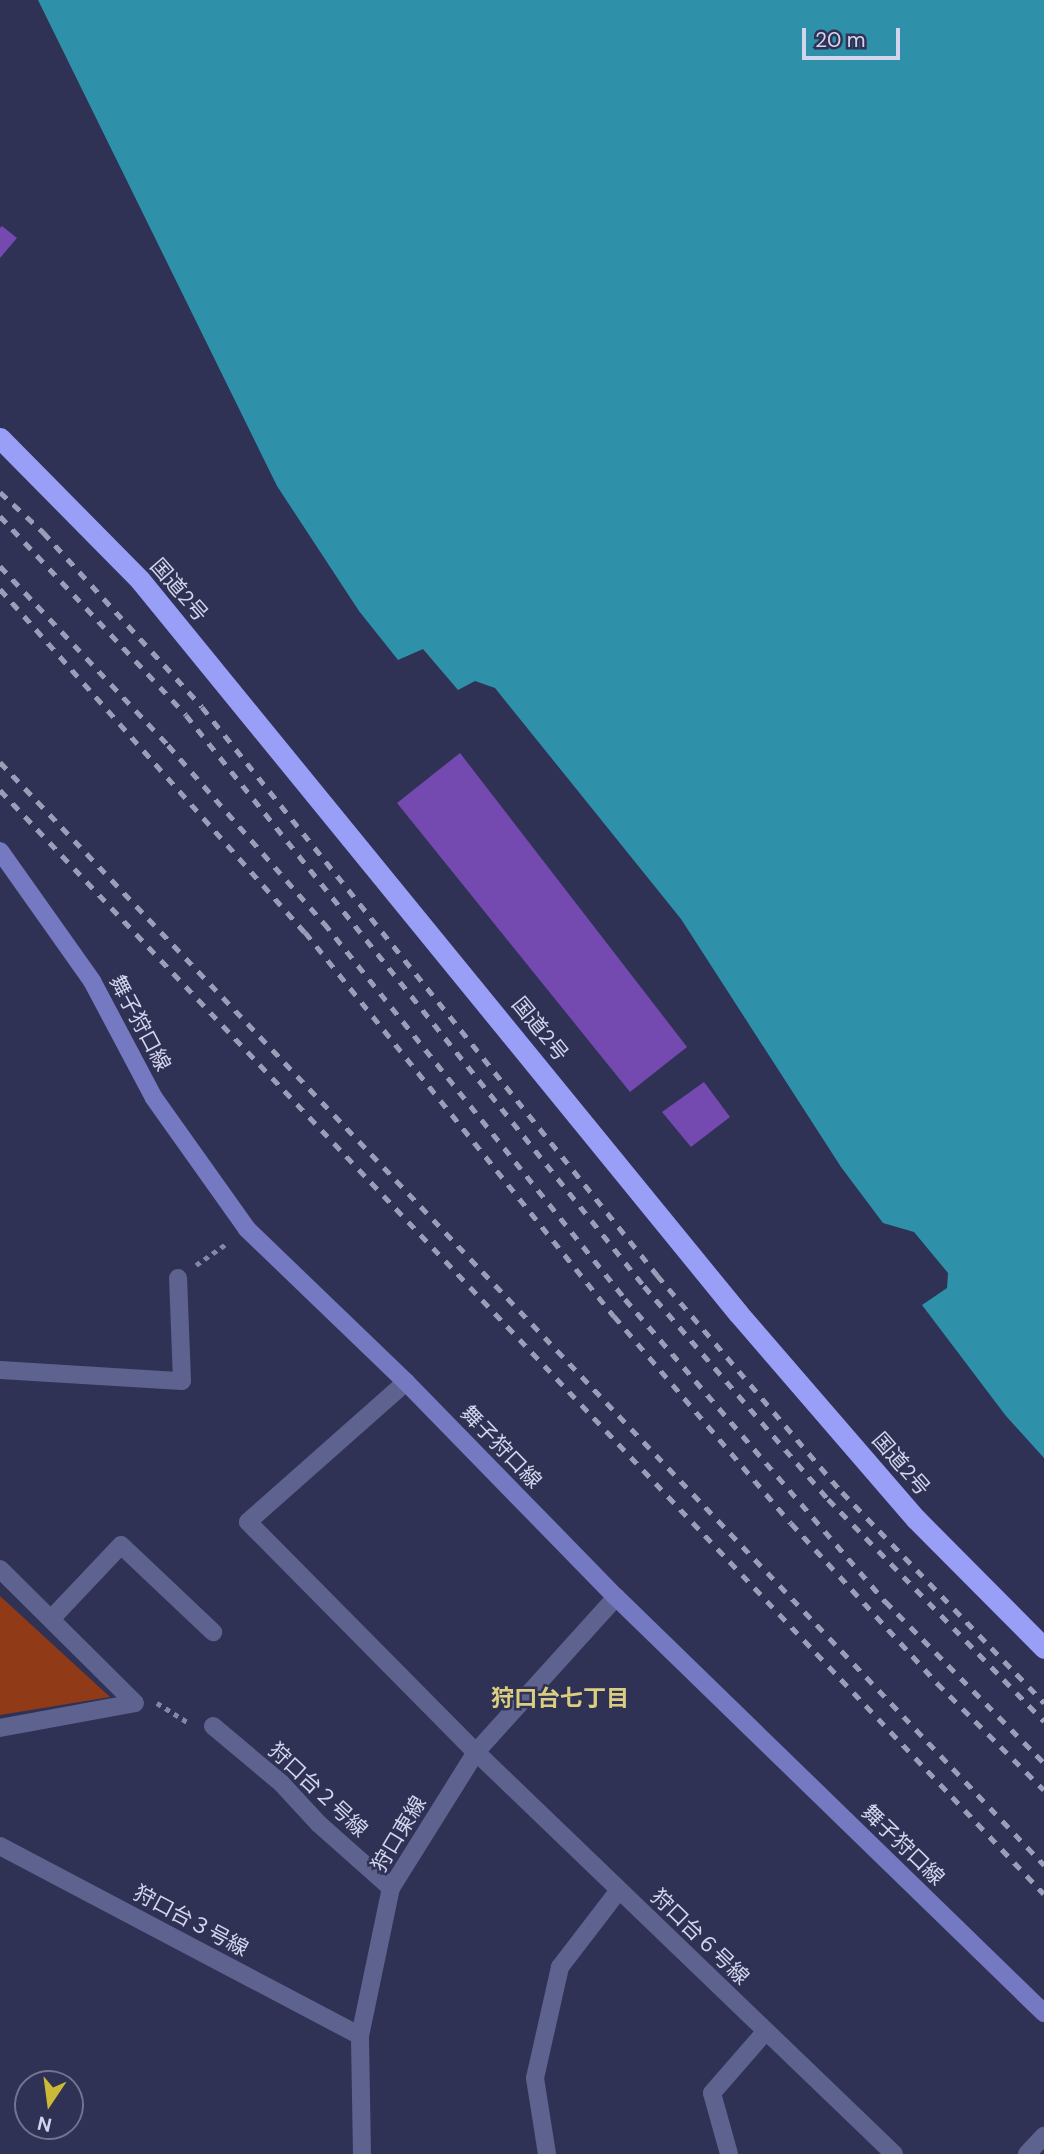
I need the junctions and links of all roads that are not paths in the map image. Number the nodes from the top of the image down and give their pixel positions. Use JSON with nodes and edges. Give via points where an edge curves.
{"nodes":[{"id":1,"x":0,"y":438,"type":"edge"},
{"id":2,"x":0,"y":851,"type":"edge"},
{"id":3,"x":178,"y":1278,"type":"road end"},
{"id":4,"x":0,"y":1370,"type":"edge"},
{"id":5,"x":406,"y":1382,"type":"junction"},
{"id":6,"x":0,"y":1569,"type":"edge"},
{"id":7,"x":616,"y":1597,"type":"junction"},
{"id":8,"x":52,"y":1618,"type":"junction"},
{"id":9,"x":213,"y":1632,"type":"dead end"},
{"id":10,"x":1044,"y":1648,"type":"edge"},
{"id":11,"x":213,"y":1726,"type":"road end"},
{"id":12,"x":0,"y":1728,"type":"edge"},
{"id":13,"x":476,"y":1752,"type":"junction"},
{"id":14,"x":0,"y":1846,"type":"edge"},
{"id":15,"x":391,"y":1888,"type":"junction"},
{"id":16,"x":620,"y":1890,"type":"junction"},
{"id":17,"x":1044,"y":2013,"type":"edge"},
{"id":18,"x":765,"y":2032,"type":"junction"},
{"id":19,"x":360,"y":2036,"type":"junction"},
{"id":20,"x":1044,"y":2136,"type":"edge"},
{"id":21,"x":362,"y":2154,"type":"edge"},
{"id":22,"x":547,"y":2154,"type":"edge"},
{"id":23,"x":729,"y":2154,"type":"edge"},
{"id":24,"x":894,"y":2154,"type":"edge"},
{"id":25,"x":1027,"y":2154,"type":"edge"}],
"edges":[{"from":1,"to":10,"type":"highway","name":"国道2号","via":[[140,580],[334,812],[738,1313],[916,1519]]},
{"from":2,"to":5,"type":"street","name":"舞子狩口線","via":[[92,981],[154,1098],[247,1229]]},
{"from":3,"to":4,"type":"street","via":[[182,1381]]},
{"from":5,"to":7,"type":"street","name":"舞子狩口線"},
{"from":5,"to":13,"type":"street","name":"狩口台６号線","via":[[248,1522]]},
{"from":6,"to":8,"type":"street"},
{"from":7,"to":13,"type":"street","name":"狩口東線"},
{"from":7,"to":17,"type":"street","name":"舞子狩口線"},
{"from":8,"to":9,"type":"street","via":[[121,1545]]},
{"from":8,"to":12,"type":"street","via":[[135,1703]]},
{"from":11,"to":15,"type":"street","name":"狩口台２号線","via":[[281,1783],[319,1825]]},
{"from":13,"to":15,"type":"street","name":"狩口東線"},
{"from":13,"to":16,"type":"street","name":"狩口台６号線"},
{"from":14,"to":19,"type":"street","name":"狩口台３号線"},
{"from":15,"to":19,"type":"street","name":"狩口東線"},
{"from":16,"to":18,"type":"street","name":"狩口台６号線"},
{"from":16,"to":22,"type":"street","via":[[560,1967],[535,2078]]},
{"from":18,"to":23,"type":"street","via":[[712,2093]]},
{"from":18,"to":24,"type":"street","name":"狩口台６号線"},
{"from":19,"to":21,"type":"street","name":"狩口東線"},
{"from":20,"to":25,"type":"street"}]}
